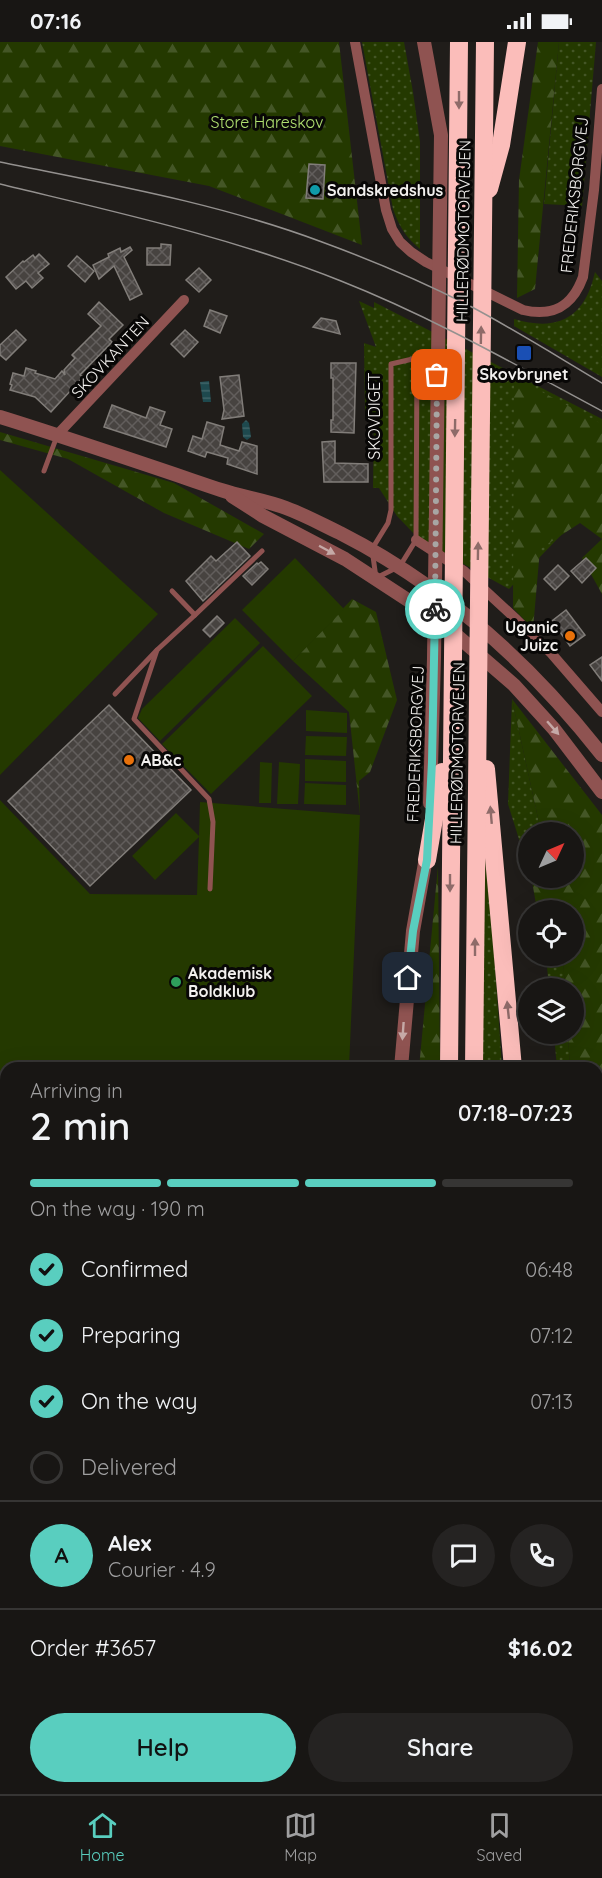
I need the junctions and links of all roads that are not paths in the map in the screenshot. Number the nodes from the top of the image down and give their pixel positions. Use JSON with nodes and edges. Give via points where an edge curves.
{"nodes":[{"id":1,"x":355,"y":42,"type":"edge"},
{"id":2,"x":424,"y":42,"type":"edge"},
{"id":3,"x":459,"y":42,"type":"edge"},
{"id":4,"x":485,"y":42,"type":"edge"},
{"id":5,"x":517,"y":42,"type":"edge"},
{"id":6,"x":602,"y":89,"type":"edge"},
{"id":7,"x":598,"y":190,"type":"edge"},
{"id":8,"x":482,"y":216,"type":"junction"},
{"id":9,"x":184,"y":300,"type":"dead end"},
{"id":10,"x":0,"y":417,"type":"edge"},
{"id":11,"x":57,"y":435,"type":"junction"},
{"id":12,"x":44,"y":471,"type":"dead end"},
{"id":13,"x":223,"y":490,"type":"junction"},
{"id":14,"x":416,"y":540,"type":"junction"},
{"id":15,"x":372,"y":549,"type":"junction"},
{"id":16,"x":262,"y":551,"type":"dead end"},
{"id":17,"x":400,"y":566,"type":"junction"},
{"id":18,"x":376,"y":578,"type":"junction"},
{"id":19,"x":172,"y":591,"type":"dead end"},
{"id":20,"x":195,"y":615,"type":"junction"},
{"id":21,"x":157,"y":650,"type":"junction"},
{"id":22,"x":477,"y":693,"type":"junction"},
{"id":23,"x":115,"y":694,"type":"dead end"},
{"id":24,"x":602,"y":712,"type":"edge"},
{"id":25,"x":452,"y":720,"type":"junction"},
{"id":26,"x":602,"y":755,"type":"edge"},
{"id":27,"x":602,"y":792,"type":"edge"},
{"id":28,"x":427,"y":860,"type":"junction"},
{"id":29,"x":210,"y":889,"type":"dead end"},
{"id":30,"x":402,"y":1062,"type":"edge"},
{"id":31,"x":449,"y":1062,"type":"edge"},
{"id":32,"x":474,"y":1062,"type":"edge"},
{"id":33,"x":512,"y":1062,"type":"edge"}],
"edges":[{"from":1,"to":7,"type":"street","name":"FREDERIKSBORGVEJ","via":[[392,229],[400,242],[426,262],[523,310],[555,310],[572,297],[583,277]]},
{"from":2,"to":28,"type":"street","name":"FREDERIKSBORGVEJ","via":[[441,135],[432,762]]},
{"from":3,"to":25,"type":"highway","name":"HILLERØDMOTORVEJEN","one_way":true},
{"from":4,"to":8,"type":"highway","name":"HILLERØDMOTORVEJEN"},
{"from":5,"to":8,"type":"highway","via":[[501,145]]},
{"from":6,"to":7,"type":"street","name":"FREDERIKSBORGVEJ"},
{"from":22,"to":8,"type":"highway","name":"HILLERØDMOTORVEJEN","one_way":true},
{"from":9,"to":11,"type":"street","name":"SKOVKANTEN"},
{"from":10,"to":11,"type":"street"},
{"from":11,"to":12,"type":"lane"},
{"from":11,"to":13,"type":"street"},
{"from":13,"to":15,"type":"street","via":[[288,508]]},
{"from":13,"to":18,"type":"street","one_way":true},
{"from":14,"to":15,"type":"lane","name":"SKOVDIGET","via":[[417,358],[391,364],[391,510]]},
{"from":14,"to":17,"type":"lane"},
{"from":14,"to":24,"type":"street","via":[[464,571],[517,620]]},
{"from":15,"to":17,"type":"street"},
{"from":15,"to":18,"type":"lane"},
{"from":16,"to":20,"type":"lane"},
{"from":17,"to":18,"type":"lane"},
{"from":17,"to":26,"type":"street","via":[[513,655]]},
{"from":18,"to":27,"type":"street","one_way":true,"via":[[455,634],[514,685]]},
{"from":19,"to":20,"type":"lane"},
{"from":20,"to":21,"type":"lane"},
{"from":21,"to":23,"type":"lane"},
{"from":21,"to":29,"type":"lane","via":[[134,719],[209,799],[213,822]]},
{"from":32,"to":22,"type":"highway","name":"HILLERØDMOTORVEJEN","one_way":true},
{"from":33,"to":22,"type":"highway","one_way":true},
{"from":25,"to":28,"type":"highway"},
{"from":25,"to":31,"type":"highway","name":"HILLERØDMOTORVEJEN","one_way":true},
{"from":28,"to":30,"type":"street","name":"FREDERIKSBORGVEJ","one_way":true,"via":[[413,931]]}]}
